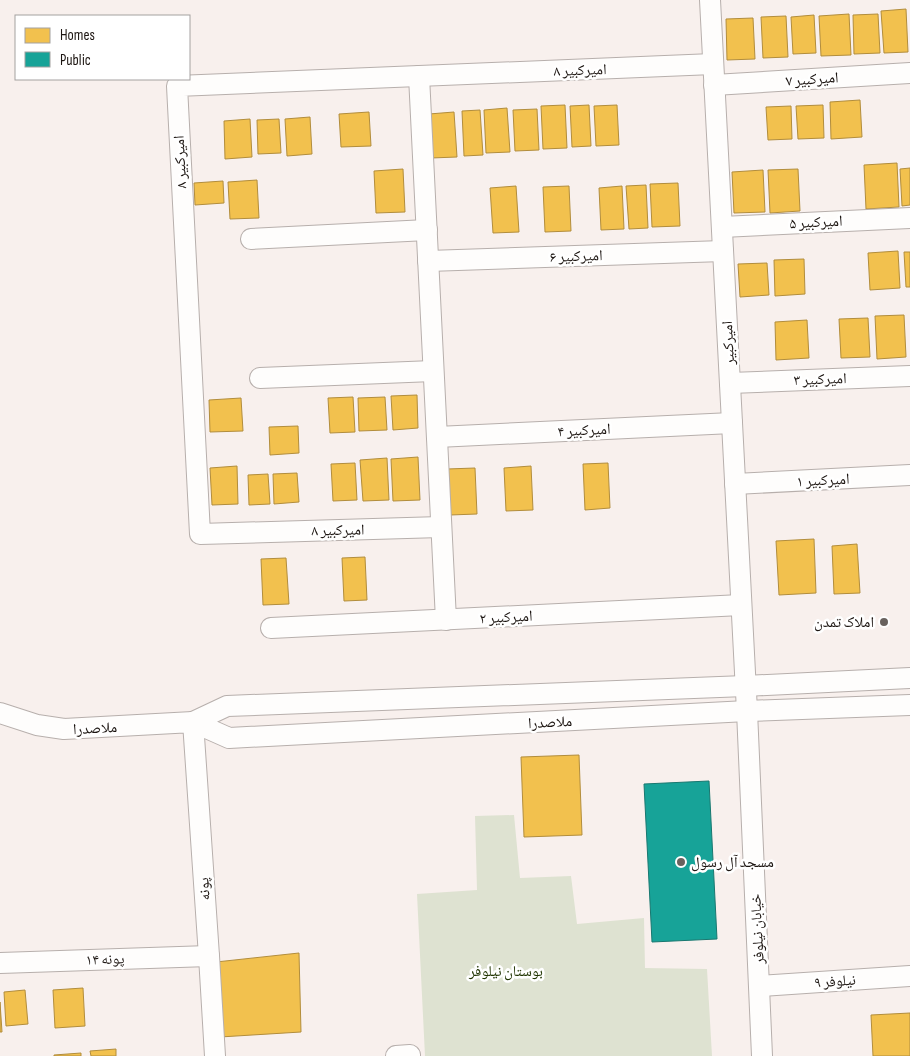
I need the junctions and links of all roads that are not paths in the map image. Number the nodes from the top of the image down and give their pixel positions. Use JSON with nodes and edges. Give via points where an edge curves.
{"nodes":[{"id":1,"x":710,"y":0,"type":"edge"},
{"id":2,"x":713,"y":64,"type":"junction"},
{"id":3,"x":910,"y":73,"type":"edge"},
{"id":4,"x":419,"y":76,"type":"junction"},
{"id":5,"x":714,"y":85,"type":"junction"},
{"id":6,"x":910,"y":218,"type":"edge"},
{"id":7,"x":722,"y":227,"type":"junction"},
{"id":8,"x":427,"y":230,"type":"junction"},
{"id":9,"x":251,"y":238,"type":"dead end"},
{"id":10,"x":723,"y":251,"type":"junction"},
{"id":11,"x":428,"y":262,"type":"junction"},
{"id":12,"x":434,"y":371,"type":"junction"},
{"id":13,"x":910,"y":376,"type":"edge"},
{"id":14,"x":260,"y":378,"type":"dead end"},
{"id":15,"x":730,"y":383,"type":"junction"},
{"id":16,"x":732,"y":423,"type":"junction"},
{"id":17,"x":437,"y":437,"type":"junction"},
{"id":18,"x":910,"y":475,"type":"edge"},
{"id":19,"x":735,"y":484,"type":"junction"},
{"id":20,"x":441,"y":527,"type":"junction"},
{"id":21,"x":741,"y":605,"type":"junction"},
{"id":22,"x":446,"y":620,"type":"junction"},
{"id":23,"x":271,"y":628,"type":"dead end"},
{"id":24,"x":910,"y":678,"type":"edge"},
{"id":25,"x":745,"y":686,"type":"junction"},
{"id":26,"x":910,"y":705,"type":"edge"},
{"id":27,"x":747,"y":711,"type":"junction"},
{"id":28,"x":0,"y":713,"type":"edge"},
{"id":29,"x":192,"y":722,"type":"junction"},
{"id":30,"x":209,"y":956,"type":"junction"},
{"id":31,"x":0,"y":963,"type":"edge"},
{"id":32,"x":910,"y":976,"type":"edge"},
{"id":33,"x":760,"y":986,"type":"junction"},
{"id":34,"x":215,"y":1056,"type":"edge"},
{"id":35,"x":762,"y":1056,"type":"edge"}],
"edges":[{"from":1,"to":2,"type":"street","name":"امیرکبیر"},
{"from":2,"to":4,"type":"street","name":"امیرکبیر ۸"},
{"from":2,"to":5,"type":"street","name":"امیرکبیر"},
{"from":3,"to":5,"type":"street","name":"امیرکبیر ۷"},
{"from":4,"to":8,"type":"street"},
{"from":4,"to":20,"type":"street","name":"امیرکبیر ۸","via":[[176,86],[200,534]]},
{"from":5,"to":7,"type":"street","name":"امیرکبیر"},
{"from":6,"to":7,"type":"street","name":"امیرکبیر ۵"},
{"from":7,"to":10,"type":"street","name":"امیرکبیر"},
{"from":8,"to":9,"type":"street"},
{"from":8,"to":11,"type":"street"},
{"from":10,"to":11,"type":"street","name":"امیرکبیر ۶"},
{"from":10,"to":15,"type":"street","name":"امیرکبیر"},
{"from":11,"to":12,"type":"street"},
{"from":12,"to":14,"type":"street"},
{"from":12,"to":17,"type":"street"},
{"from":13,"to":15,"type":"street","name":"امیرکبیر ۳"},
{"from":15,"to":16,"type":"street","name":"امیرکبیر"},
{"from":16,"to":17,"type":"street","name":"امیرکبیر ۴"},
{"from":16,"to":19,"type":"street","name":"امیرکبیر"},
{"from":17,"to":20,"type":"street"},
{"from":18,"to":19,"type":"street","name":"امیرکبیر ۱"},
{"from":19,"to":21,"type":"street","name":"امیرکبیر"},
{"from":20,"to":22,"type":"street"},
{"from":21,"to":22,"type":"street","name":"امیرکبیر ۲"},
{"from":21,"to":25,"type":"street","name":"امیرکبیر"},
{"from":22,"to":23,"type":"street","name":"امیرکبیر ۲"},
{"from":24,"to":25,"type":"street","name":"ملاصدرا"},
{"from":25,"to":27,"type":"street","name":"خیابان نیلوفر"},
{"from":25,"to":29,"type":"street","name":"ملاصدرا","via":[[227,706]]},
{"from":26,"to":27,"type":"street","name":"ملاصدرا"},
{"from":27,"to":29,"type":"street","name":"ملاصدرا","via":[[229,738]]},
{"from":27,"to":33,"type":"street","name":"خیابان نیلوفر"},
{"from":28,"to":29,"type":"street","name":"ملاصدرا","via":[[37,726],[64,730]]},
{"from":29,"to":30,"type":"street","name":"پونه"},
{"from":30,"to":31,"type":"street","name":"پونه ۱۴"},
{"from":30,"to":34,"type":"street","name":"پونه"},
{"from":32,"to":33,"type":"street","name":"نیلوفر ۹"},
{"from":33,"to":35,"type":"street","name":"خیابان نیلوفر"}]}
